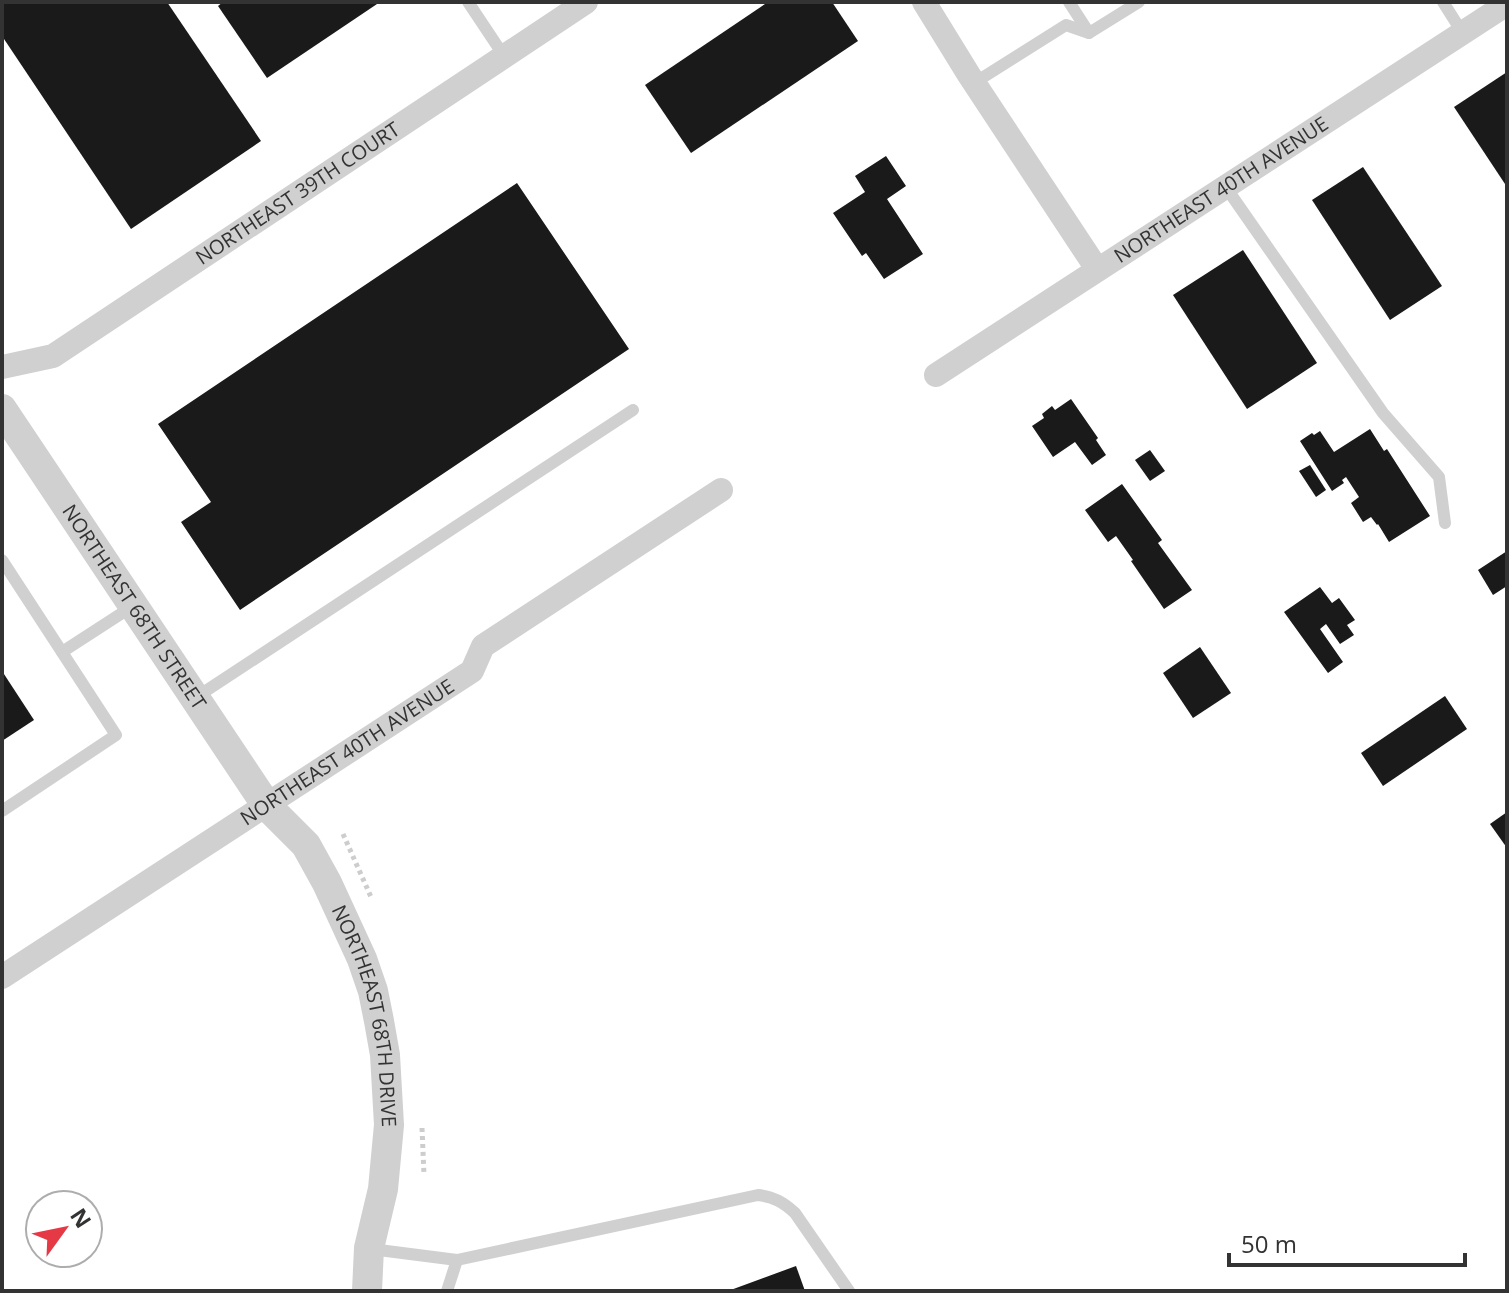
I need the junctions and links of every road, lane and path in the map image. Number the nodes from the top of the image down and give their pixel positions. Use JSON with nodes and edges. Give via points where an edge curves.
{"nodes":[{"id":1,"x":468,"y":2,"type":"edge"},
{"id":2,"x":586,"y":2,"type":"edge"},
{"id":3,"x":924,"y":2,"type":"edge"},
{"id":4,"x":1069,"y":2,"type":"edge"},
{"id":5,"x":1139,"y":2,"type":"edge"},
{"id":6,"x":1443,"y":2,"type":"edge"},
{"id":7,"x":1507,"y":4,"type":"edge"},
{"id":8,"x":1462,"y":32,"type":"junction"},
{"id":9,"x":1089,"y":33,"type":"junction"},
{"id":10,"x":504,"y":56,"type":"junction"},
{"id":11,"x":974,"y":83,"type":"junction"},
{"id":12,"x":1225,"y":186,"type":"junction"},
{"id":13,"x":1097,"y":269,"type":"junction"},
{"id":14,"x":2,"y":367,"type":"edge"},
{"id":15,"x":936,"y":375,"type":"dead end"},
{"id":16,"x":2,"y":409,"type":"edge"},
{"id":17,"x":633,"y":410,"type":"dead end"},
{"id":18,"x":721,"y":490,"type":"dead end"},
{"id":19,"x":1445,"y":523,"type":"dead end"},
{"id":20,"x":2,"y":560,"type":"edge"},
{"id":21,"x":133,"y":606,"type":"junction"},
{"id":22,"x":62,"y":652,"type":"junction"},
{"id":23,"x":195,"y":698,"type":"junction"},
{"id":24,"x":267,"y":806,"type":"junction"},
{"id":25,"x":2,"y":811,"type":"edge"},
{"id":26,"x":2,"y":977,"type":"edge"},
{"id":27,"x":369,"y":1248,"type":"junction"},
{"id":28,"x":457,"y":1260,"type":"junction"},
{"id":29,"x":344,"y":1291,"type":"edge"},
{"id":30,"x":367,"y":1291,"type":"edge"},
{"id":31,"x":447,"y":1291,"type":"edge"},
{"id":32,"x":849,"y":1291,"type":"edge"}],
"edges":[{"from":1,"to":10,"type":"lane"},
{"from":2,"to":10,"type":"street","name":"NORTHEAST 39TH COURT"},
{"from":3,"to":11,"type":"street"},
{"from":4,"to":9,"type":"lane"},
{"from":5,"to":9,"type":"lane"},
{"from":6,"to":8,"type":"lane"},
{"from":7,"to":8,"type":"street","name":"NORTHEAST 40TH AVENUE"},
{"from":8,"to":12,"type":"street","name":"NORTHEAST 40TH AVENUE"},
{"from":9,"to":11,"type":"lane","via":[[1066,25]]},
{"from":10,"to":14,"type":"street","name":"NORTHEAST 39TH COURT","via":[[53,356]]},
{"from":11,"to":13,"type":"street"},
{"from":12,"to":13,"type":"street","name":"NORTHEAST 40TH AVENUE"},
{"from":12,"to":19,"type":"lane","via":[[1383,413],[1439,477]]},
{"from":13,"to":15,"type":"street","name":"NORTHEAST 40TH AVENUE"},
{"from":16,"to":21,"type":"street","name":"NORTHEAST 68TH STREET"},
{"from":17,"to":23,"type":"lane"},
{"from":18,"to":24,"type":"street","name":"NORTHEAST 40TH AVENUE","via":[[483,646],[472,671]]},
{"from":20,"to":22,"type":"lane"},
{"from":21,"to":22,"type":"lane"},
{"from":21,"to":23,"type":"street","name":"NORTHEAST 68TH STREET"},
{"from":22,"to":25,"type":"lane","via":[[116,735]]},
{"from":23,"to":24,"type":"street","name":"NORTHEAST 68TH STREET"},
{"from":24,"to":26,"type":"street","name":"NORTHEAST 40TH AVENUE"},
{"from":24,"to":27,"type":"street","name":"NORTHEAST 68TH DRIVE","via":[[306,845],[347,924],[373,991],[385,1055],[389,1125],[383,1189]]},
{"from":27,"to":28,"type":"lane"},
{"from":27,"to":29,"type":"street","name":"NORTHEAST 68TH DRIVE"},
{"from":27,"to":30,"type":"street","name":"NORTHEAST 68TH DRIVE"},
{"from":28,"to":31,"type":"lane"},
{"from":28,"to":32,"type":"lane","via":[[758,1195],[772,1197],[795,1213]]}]}
